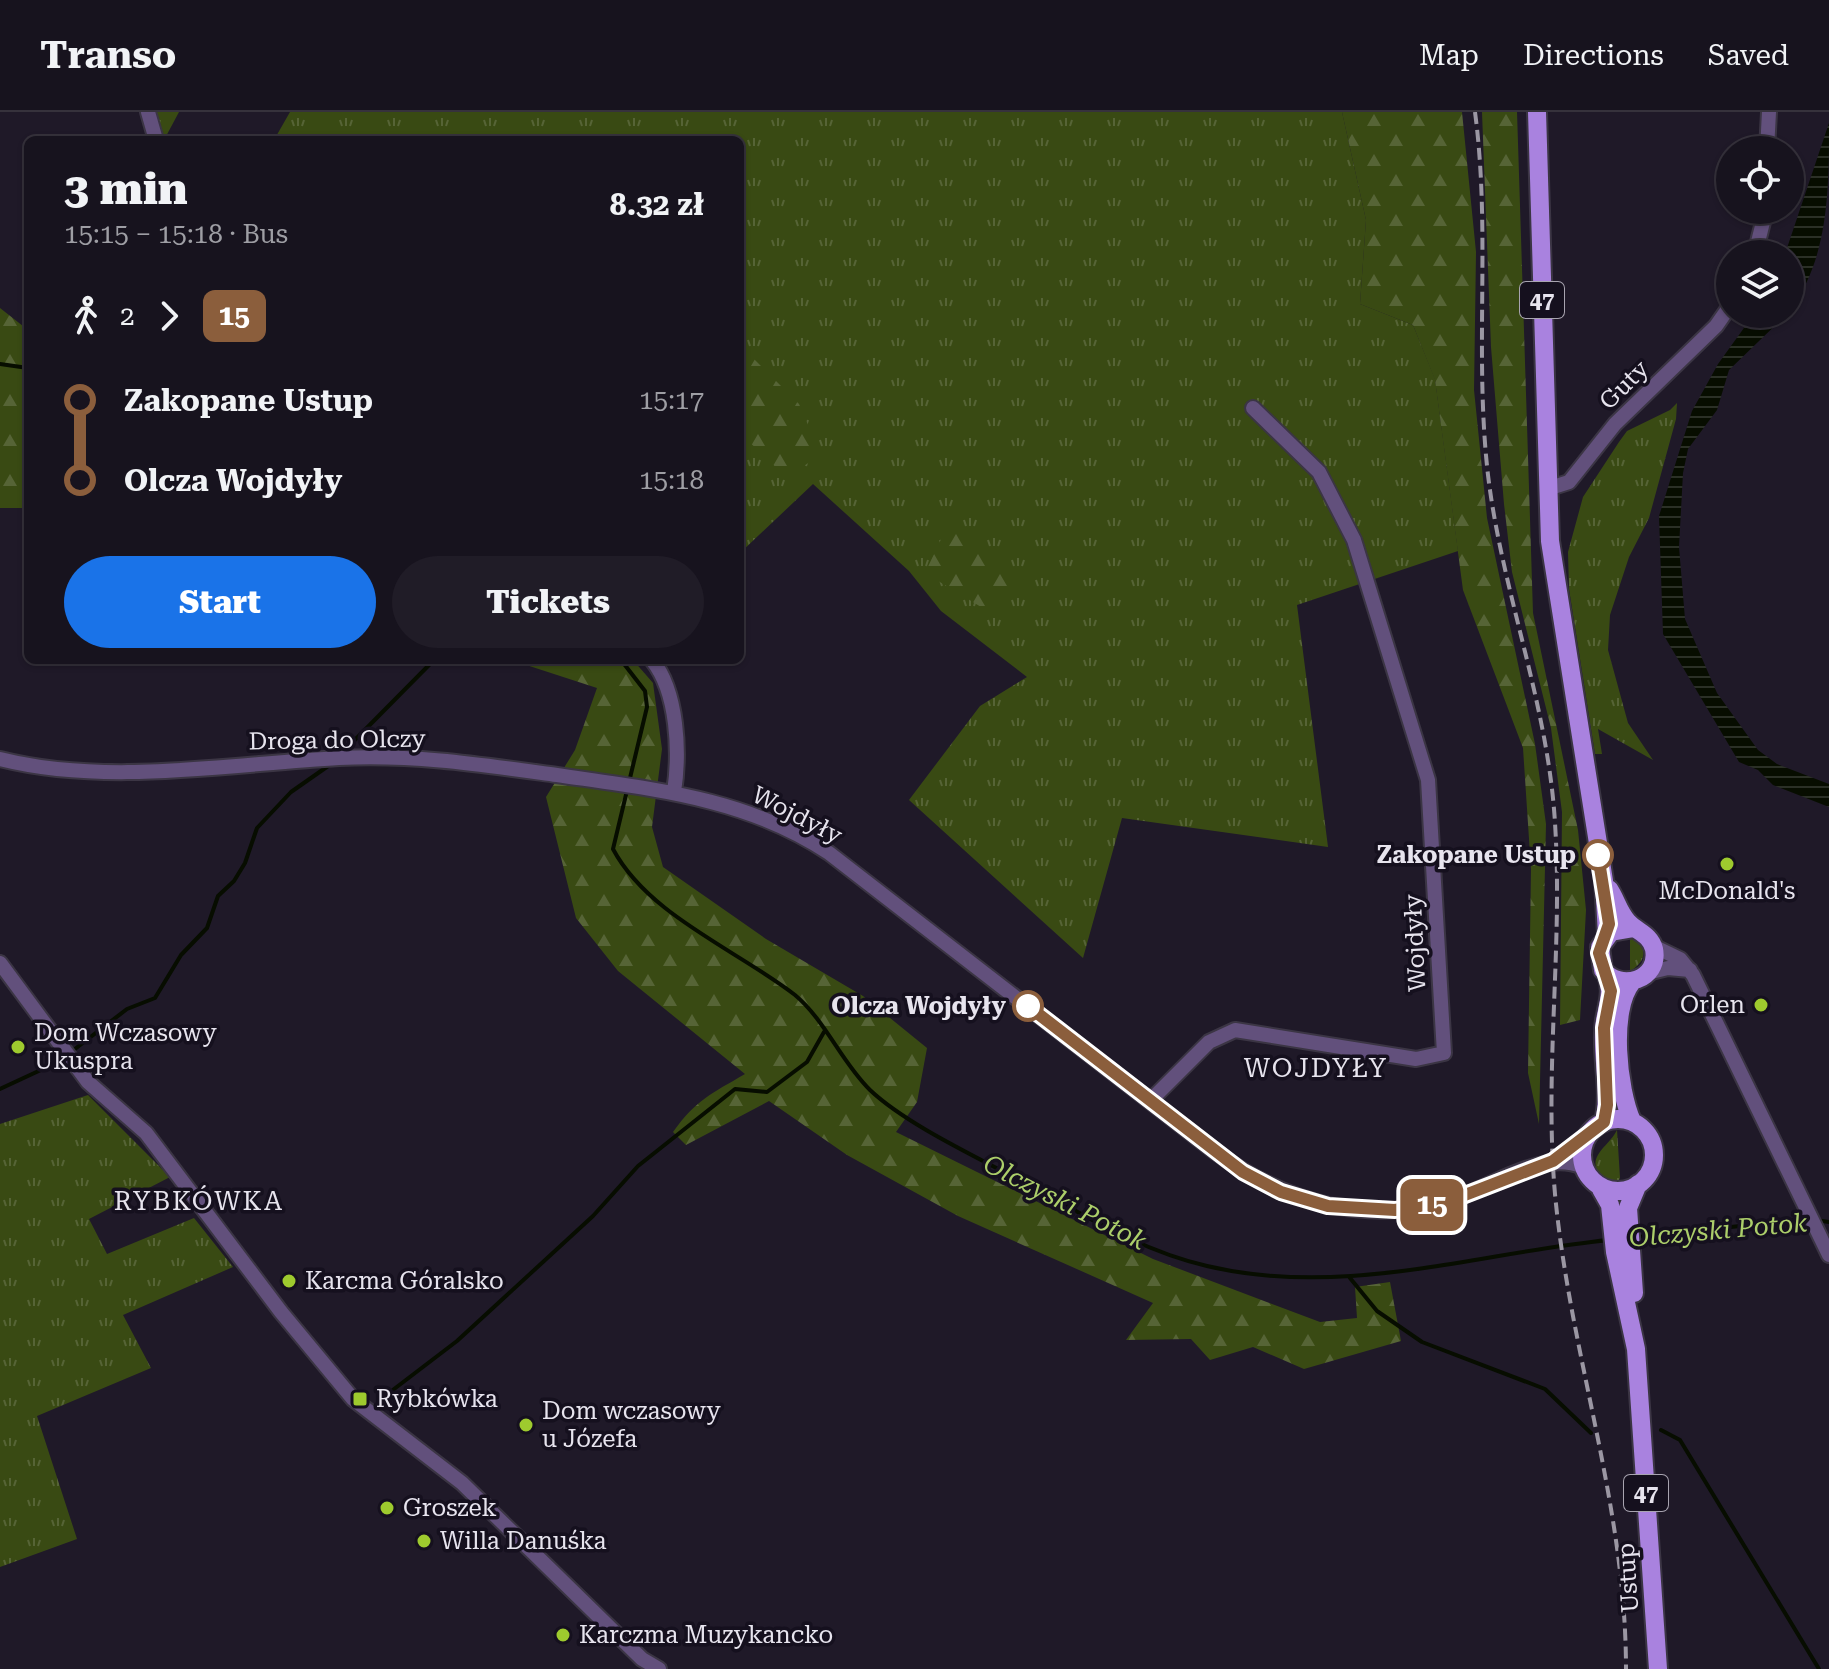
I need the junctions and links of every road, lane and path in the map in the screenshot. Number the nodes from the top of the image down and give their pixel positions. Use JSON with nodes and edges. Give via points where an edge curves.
{"nodes":[{"id":1,"x":148,"y":112,"type":"edge"},
{"id":2,"x":1537,"y":112,"type":"edge"},
{"id":3,"x":1769,"y":112,"type":"edge"},
{"id":4,"x":155,"y":136,"type":"edge"},
{"id":5,"x":1768,"y":136,"type":"edge"},
{"id":6,"x":1716,"y":326,"type":"edge"},
{"id":7,"x":1253,"y":408,"type":"dead end"},
{"id":8,"x":1547,"y":489,"type":"junction"},
{"id":9,"x":654,"y":664,"type":"edge"},
{"id":10,"x":0,"y":759,"type":"edge"},
{"id":11,"x":674,"y":792,"type":"junction"},
{"id":12,"x":1604,"y":881,"type":"junction"},
{"id":13,"x":1634,"y":928,"type":"junction"},
{"id":14,"x":1607,"y":935,"type":"junction"},
{"id":15,"x":1653,"y":946,"type":"junction"},
{"id":16,"x":0,"y":963,"type":"edge"},
{"id":17,"x":1690,"y":970,"type":"junction"},
{"id":18,"x":1607,"y":975,"type":"junction"},
{"id":19,"x":1639,"y":977,"type":"junction"},
{"id":20,"x":1150,"y":1101,"type":"junction"},
{"id":21,"x":1632,"y":1121,"type":"junction"},
{"id":22,"x":1597,"y":1128,"type":"junction"},
{"id":23,"x":1553,"y":1161,"type":"junction"},
{"id":24,"x":1583,"y":1167,"type":"junction"},
{"id":25,"x":1638,"y":1184,"type":"junction"},
{"id":26,"x":1601,"y":1189,"type":"junction"},
{"id":27,"x":1621,"y":1228,"type":"junction"},
{"id":28,"x":1829,"y":1255,"type":"edge"},
{"id":29,"x":659,"y":1669,"type":"edge"},
{"id":30,"x":1658,"y":1669,"type":"edge"}],
"edges":[{"from":1,"to":4,"type":"street"},
{"from":2,"to":8,"type":"main road","number":"47"},
{"from":3,"to":5,"type":"street"},
{"from":6,"to":8,"type":"street","name":"Guty","via":[[1615,424],[1569,482]]},
{"from":7,"to":20,"type":"street","name":"Wojdyły","via":[[1319,472],[1354,540],[1428,780],[1444,1053],[1416,1059],[1235,1030],[1209,1042]]},
{"from":8,"to":12,"type":"main road","number":"47","via":[[1555,581]]},
{"from":9,"to":11,"type":"street","via":[[670,706],[677,757]]},
{"from":10,"to":11,"type":"street","name":"Droga do Olczy","via":[[94,772],[393,757]]},
{"from":11,"to":20,"type":"street","name":"Wojdyły","via":[[748,812],[818,846]]},
{"from":12,"to":13,"type":"main road","number":"47"},
{"from":12,"to":14,"type":"main road","number":"47"},
{"from":13,"to":14,"type":"main road"},
{"from":13,"to":15,"type":"main road","number":"47"},
{"from":14,"to":18,"type":"main road","number":"47","via":[[1599,953]]},
{"from":15,"to":17,"type":"street"},
{"from":15,"to":19,"type":"main road","number":"47","via":[[1654,961]]},
{"from":16,"to":29,"type":"street","via":[[88,1082],[146,1133],[353,1399],[462,1483],[635,1652]]},
{"from":17,"to":19,"type":"street","via":[[1668,968]]},
{"from":17,"to":28,"type":"street"},
{"from":18,"to":19,"type":"main road","via":[[1618,982]]},
{"from":18,"to":22,"type":"main road","number":"47","via":[[1607,1105]]},
{"from":19,"to":21,"type":"main road","number":"47","via":[[1621,1003],[1618,1024],[1622,1084]]},
{"from":20,"to":23,"type":"street","name":"Wojdyły","via":[[1253,1178],[1300,1199],[1338,1208],[1425,1207]]},
{"from":21,"to":22,"type":"main road"},
{"from":21,"to":25,"type":"main road","number":"47","via":[[1648,1135],[1654,1153],[1650,1170]]},
{"from":22,"to":23,"type":"street","name":"Wojdyły"},
{"from":22,"to":24,"type":"main road","number":"47","via":[[1583,1149]]},
{"from":23,"to":24,"type":"street"},
{"from":24,"to":26,"type":"main road","number":"47"},
{"from":25,"to":26,"type":"main road","via":[[1620,1192]]},
{"from":25,"to":27,"type":"main road","name":"Ustup","number":"47"},
{"from":26,"to":27,"type":"main road","name":"Ustup","number":"47"},
{"from":27,"to":30,"type":"main road","name":"Ustup","number":"47","via":[[1635,1340]]}]}
